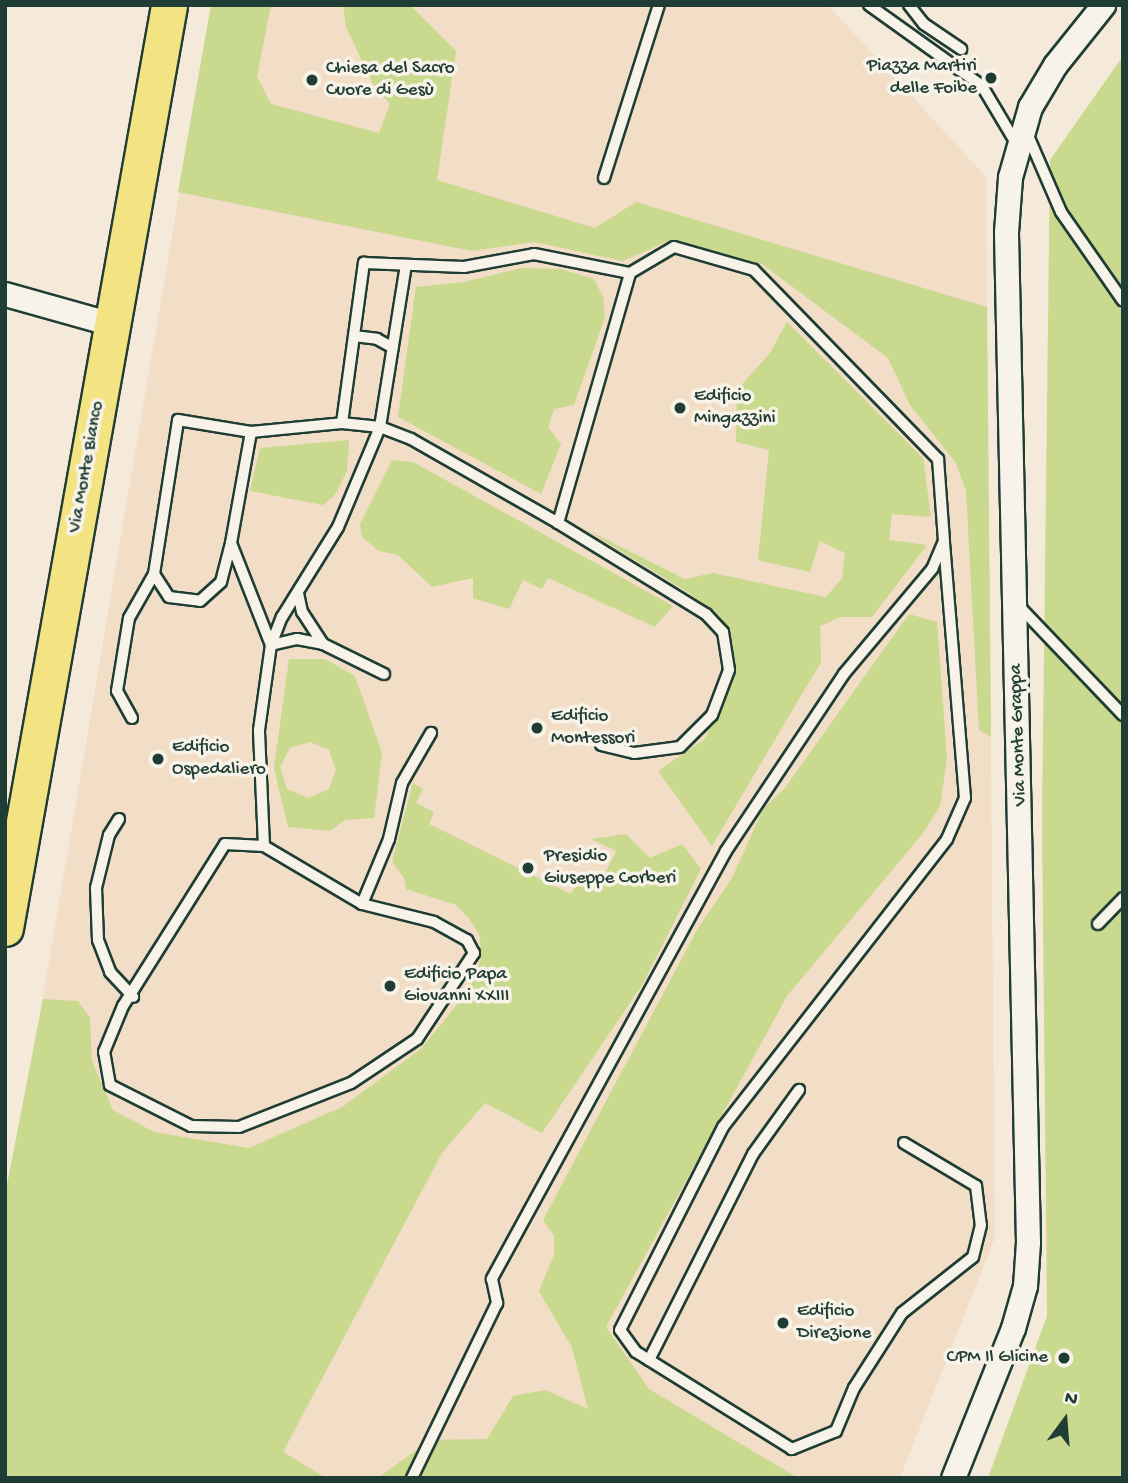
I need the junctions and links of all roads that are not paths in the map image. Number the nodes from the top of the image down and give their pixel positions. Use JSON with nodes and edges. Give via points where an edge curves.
{"nodes":[{"id":1,"x":169,"y":5,"type":"edge"},
{"id":2,"x":659,"y":5,"type":"edge"},
{"id":3,"x":869,"y":5,"type":"edge"},
{"id":4,"x":909,"y":5,"type":"edge"},
{"id":5,"x":1103,"y":5,"type":"edge"},
{"id":6,"x":961,"y":50,"type":"dead end"},
{"id":7,"x":1020,"y":136,"type":"junction"},
{"id":8,"x":604,"y":178,"type":"dead end"},
{"id":9,"x":406,"y":265,"type":"junction"},
{"id":10,"x":630,"y":273,"type":"junction"},
{"id":11,"x":5,"y":294,"type":"edge"},
{"id":12,"x":1123,"y":301,"type":"edge"},
{"id":13,"x":112,"y":324,"type":"junction"},
{"id":14,"x":354,"y":336,"type":"junction"},
{"id":15,"x":393,"y":348,"type":"junction"},
{"id":16,"x":342,"y":423,"type":"junction"},
{"id":17,"x":380,"y":427,"type":"junction"},
{"id":18,"x":251,"y":432,"type":"junction"},
{"id":19,"x":558,"y":523,"type":"junction"},
{"id":20,"x":944,"y":541,"type":"junction"},
{"id":21,"x":231,"y":543,"type":"junction"},
{"id":22,"x":154,"y":574,"type":"junction"},
{"id":23,"x":298,"y":593,"type":"junction"},
{"id":24,"x":1014,"y":600,"type":"junction"},
{"id":25,"x":323,"y":644,"type":"junction"},
{"id":26,"x":271,"y":645,"type":"junction"},
{"id":27,"x":384,"y":674,"type":"dead end"},
{"id":28,"x":1123,"y":715,"type":"edge"},
{"id":29,"x":132,"y":718,"type":"dead end"},
{"id":30,"x":431,"y":733,"type":"dead end"},
{"id":31,"x":601,"y":745,"type":"dead end"},
{"id":32,"x":119,"y":818,"type":"dead end"},
{"id":33,"x":264,"y":846,"type":"junction"},
{"id":34,"x":1123,"y":898,"type":"edge"},
{"id":35,"x":362,"y":904,"type":"junction"},
{"id":36,"x":1098,"y":924,"type":"dead end"},
{"id":37,"x":5,"y":928,"type":"edge"},
{"id":38,"x":133,"y":997,"type":"junction"},
{"id":39,"x":799,"y":1090,"type":"dead end"},
{"id":40,"x":904,"y":1143,"type":"dead end"},
{"id":41,"x":649,"y":1360,"type":"junction"},
{"id":42,"x":412,"y":1478,"type":"edge"},
{"id":43,"x":953,"y":1478,"type":"edge"}],
"edges":[{"from":1,"to":13,"type":"main road","name":"Via Monte Bianco"},
{"from":2,"to":8,"type":"lane"},
{"from":3,"to":7,"type":"lane","via":[[982,86]]},
{"from":4,"to":6,"type":"lane","via":[[924,24]]},
{"from":5,"to":7,"type":"street","name":"Via Monte Grappa","via":[[1055,65]]},
{"from":7,"to":12,"type":"lane","via":[[1061,212]]},
{"from":7,"to":24,"type":"street","name":"Via Monte Grappa","via":[[1006,232]]},
{"from":9,"to":10,"type":"lane","via":[[464,267],[534,254]]},
{"from":9,"to":14,"type":"lane","via":[[364,263]]},
{"from":9,"to":15,"type":"lane"},
{"from":10,"to":19,"type":"lane"},
{"from":10,"to":20,"type":"lane","via":[[674,247],[754,270],[938,459]]},
{"from":11,"to":13,"type":"street"},
{"from":13,"to":37,"type":"main road","name":"Via Monte Bianco"},
{"from":14,"to":15,"type":"lane","via":[[377,339]]},
{"from":14,"to":16,"type":"lane"},
{"from":15,"to":17,"type":"lane"},
{"from":16,"to":17,"type":"lane"},
{"from":16,"to":18,"type":"lane"},
{"from":17,"to":19,"type":"lane","via":[[411,439]]},
{"from":17,"to":23,"type":"lane","via":[[338,527]]},
{"from":18,"to":21,"type":"lane"},
{"from":18,"to":22,"type":"lane","via":[[178,420]]},
{"from":19,"to":31,"type":"lane","via":[[706,614],[723,632],[729,670],[712,715],[680,747],[634,753]]},
{"from":20,"to":41,"type":"lane","via":[[965,798],[947,839],[723,1127],[620,1330],[636,1352]]},
{"from":20,"to":42,"type":"lane","via":[[932,569],[844,674],[726,851],[492,1279],[497,1303]]},
{"from":21,"to":22,"type":"lane","via":[[221,582],[200,601],[169,597]]},
{"from":21,"to":26,"type":"lane"},
{"from":22,"to":29,"type":"lane","via":[[129,618],[117,691]]},
{"from":23,"to":25,"type":"lane","via":[[302,612]]},
{"from":23,"to":26,"type":"lane"},
{"from":24,"to":28,"type":"lane"},
{"from":24,"to":43,"type":"street","name":"Via Monte Grappa","via":[[1023,844],[1025,1286]]},
{"from":25,"to":26,"type":"lane","via":[[298,639]]},
{"from":25,"to":27,"type":"lane"},
{"from":26,"to":33,"type":"lane","via":[[258,730]]},
{"from":30,"to":35,"type":"lane","via":[[402,783],[389,839]]},
{"from":32,"to":38,"type":"lane","via":[[109,835],[96,888],[98,940],[110,972]]},
{"from":33,"to":35,"type":"lane"},
{"from":33,"to":38,"type":"lane","via":[[225,844]]},
{"from":34,"to":36,"type":"lane"},
{"from":35,"to":38,"type":"lane","via":[[433,922],[467,940],[474,953],[417,1039],[351,1083],[295,1108],[239,1127],[191,1126],[110,1085],[104,1052],[123,1006]]},
{"from":39,"to":41,"type":"lane","via":[[752,1154]]},
{"from":40,"to":41,"type":"lane","via":[[976,1186],[981,1225],[973,1257],[902,1313],[854,1388],[836,1431],[792,1449]]}]}
